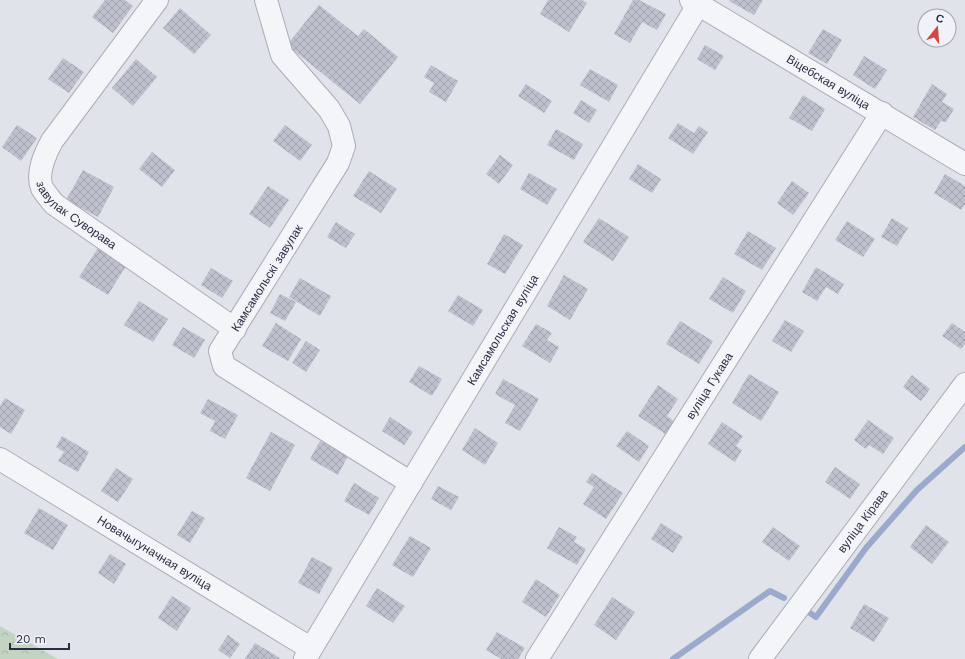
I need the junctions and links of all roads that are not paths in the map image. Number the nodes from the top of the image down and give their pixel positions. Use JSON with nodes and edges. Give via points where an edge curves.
{"nodes":[{"id":1,"x":157,"y":0,"type":"edge"},
{"id":2,"x":266,"y":0,"type":"edge"},
{"id":3,"x":697,"y":2,"type":"edge"},
{"id":4,"x":882,"y":113,"type":"junction"},
{"id":5,"x":965,"y":164,"type":"edge"},
{"id":6,"x":235,"y":329,"type":"junction"},
{"id":7,"x":965,"y":384,"type":"edge"},
{"id":8,"x":958,"y":410,"type":"edge"},
{"id":9,"x":0,"y":459,"type":"edge"},
{"id":10,"x":411,"y":483,"type":"junction"},
{"id":11,"x":307,"y":653,"type":"edge"},
{"id":12,"x":538,"y":659,"type":"edge"},
{"id":13,"x":760,"y":659,"type":"edge"}],
"edges":[{"from":1,"to":6,"type":"street","name":"завулак Суворава","via":[[52,141],[41,172],[42,187],[54,204]]},
{"from":2,"to":6,"type":"street","name":"Камсамольскі завулак","via":[[282,55],[330,109],[339,126],[344,146],[338,163]]},
{"from":3,"to":4,"type":"street","name":"Віцебская вуліца"},
{"from":3,"to":10,"type":"street","name":"Камсамольская вуліца"},
{"from":4,"to":5,"type":"street","name":"Віцебская вуліца"},
{"from":4,"to":12,"type":"street","name":"вуліца Гукава"},
{"from":6,"to":10,"type":"street","name":"Камсамольскі завулак","via":[[220,351],[224,366]]},
{"from":7,"to":8,"type":"street","name":"вуліца Кірава"},
{"from":8,"to":13,"type":"street","name":"вуліца Кірава","via":[[800,602]]},
{"from":9,"to":11,"type":"street","name":"Новачыгуначная вуліца"},
{"from":10,"to":11,"type":"street","name":"Камсамольская вуліца"}]}
